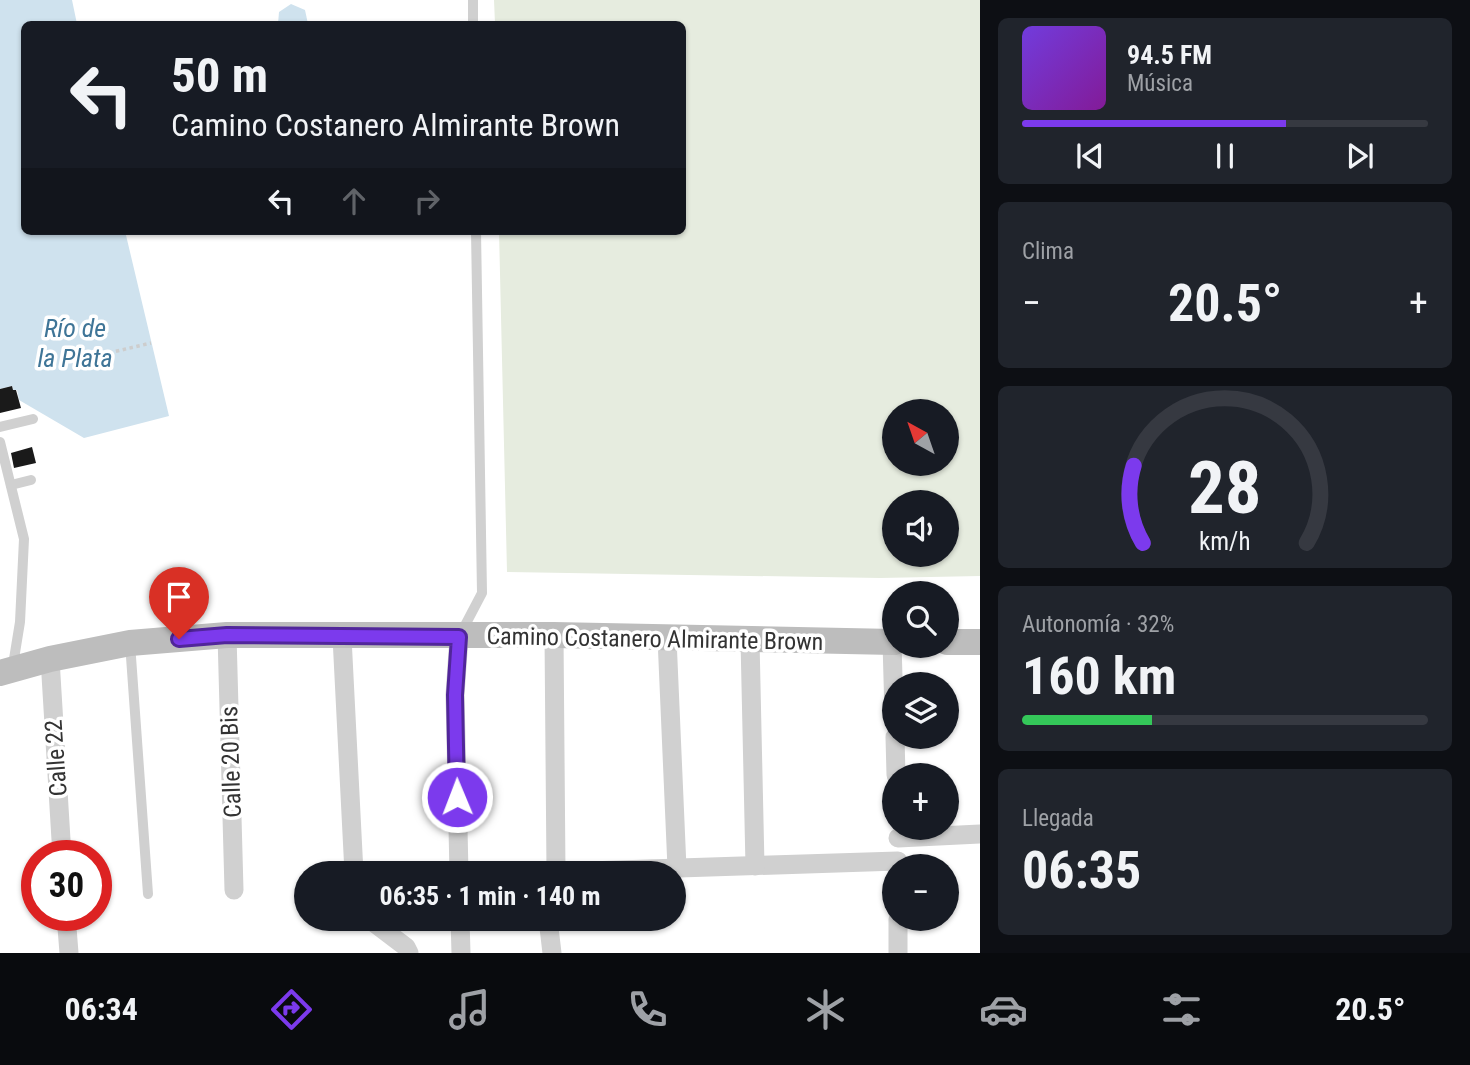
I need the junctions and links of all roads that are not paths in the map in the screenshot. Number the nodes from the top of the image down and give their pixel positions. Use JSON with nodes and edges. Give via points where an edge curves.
{"nodes":[{"id":1,"x":473,"y":0,"type":"edge"},
{"id":2,"x":473,"y":21,"type":"edge"},
{"id":3,"x":476,"y":235,"type":"edge"},
{"id":4,"x":33,"y":419,"type":"dead end"},
{"id":5,"x":0,"y":427,"type":"edge"},
{"id":6,"x":0,"y":442,"type":"edge"},
{"id":7,"x":31,"y":480,"type":"dead end"},
{"id":8,"x":11,"y":485,"type":"junction"},
{"id":9,"x":227,"y":635,"type":"junction"},
{"id":10,"x":554,"y":635,"type":"junction"},
{"id":11,"x":342,"y":636,"type":"junction"},
{"id":12,"x":459,"y":637,"type":"junction"},
{"id":13,"x":667,"y":639,"type":"junction"},
{"id":14,"x":750,"y":640,"type":"junction"},
{"id":15,"x":882,"y":642,"type":"edge"},
{"id":16,"x":959,"y":642,"type":"edge"},
{"id":17,"x":980,"y":642,"type":"edge"},
{"id":18,"x":130,"y":643,"type":"junction"},
{"id":19,"x":50,"y":659,"type":"junction"},
{"id":20,"x":6,"y":671,"type":"edge"},
{"id":21,"x":959,"y":834,"type":"edge"},
{"id":22,"x":980,"y":834,"type":"edge"},
{"id":23,"x":61,"y":840,"type":"edge"},
{"id":24,"x":353,"y":861,"type":"edge"},
{"id":25,"x":459,"y":861,"type":"edge"},
{"id":26,"x":556,"y":861,"type":"edge"},
{"id":27,"x":677,"y":861,"type":"edge"},
{"id":28,"x":882,"y":864,"type":"edge"},
{"id":29,"x":755,"y":866,"type":"junction"},
{"id":30,"x":686,"y":868,"type":"edge"},
{"id":31,"x":234,"y":890,"type":"dead end"},
{"id":32,"x":148,"y":894,"type":"dead end"},
{"id":33,"x":67,"y":931,"type":"edge"},
{"id":34,"x":384,"y":931,"type":"edge"},
{"id":35,"x":460,"y":931,"type":"edge"},
{"id":36,"x":549,"y":931,"type":"edge"},
{"id":37,"x":898,"y":931,"type":"edge"},
{"id":38,"x":69,"y":953,"type":"edge"},
{"id":39,"x":409,"y":953,"type":"edge"},
{"id":40,"x":461,"y":953,"type":"edge"},
{"id":41,"x":552,"y":953,"type":"edge"},
{"id":42,"x":898,"y":953,"type":"edge"}],
"edges":[{"from":1,"to":2,"type":"lane"},
{"from":3,"to":12,"type":"lane","via":[[482,593]]},
{"from":4,"to":5,"type":"lane"},
{"from":6,"to":8,"type":"lane"},
{"from":7,"to":8,"type":"lane"},
{"from":8,"to":20,"type":"lane","via":[[24,539],[20,622]]},
{"from":9,"to":11,"type":"main road","name":"Camino Costanero Almirante Brown"},
{"from":9,"to":18,"type":"main road","name":"Camino Costanero Almirante Brown"},
{"from":9,"to":31,"type":"street","name":"Calle 20 Bis"},
{"from":10,"to":12,"type":"main road","name":"Camino Costanero Almirante Brown"},
{"from":10,"to":13,"type":"main road","name":"Camino Costanero Almirante Brown"},
{"from":10,"to":26,"type":"street"},
{"from":11,"to":12,"type":"main road","name":"Camino Costanero Almirante Brown"},
{"from":11,"to":24,"type":"street"},
{"from":12,"to":25,"type":"street","via":[[455,695]]},
{"from":13,"to":14,"type":"main road","name":"Camino Costanero Almirante Brown"},
{"from":13,"to":27,"type":"street"},
{"from":14,"to":15,"type":"main road","name":"Camino Costanero Almirante Brown"},
{"from":14,"to":29,"type":"street"},
{"from":16,"to":17,"type":"main road"},
{"from":18,"to":19,"type":"main road","name":"Camino Costanero Almirante Brown"},
{"from":18,"to":32,"type":"lane"},
{"from":19,"to":20,"type":"main road","name":"Camino Costanero Almirante Brown"},
{"from":19,"to":23,"type":"street","name":"Calle 22"},
{"from":21,"to":22,"type":"street"},
{"from":28,"to":29,"type":"street"},
{"from":29,"to":30,"type":"street"},
{"from":33,"to":38,"type":"street"},
{"from":34,"to":39,"type":"street"},
{"from":35,"to":40,"type":"street"},
{"from":36,"to":41,"type":"street"},
{"from":37,"to":42,"type":"street"}]}
